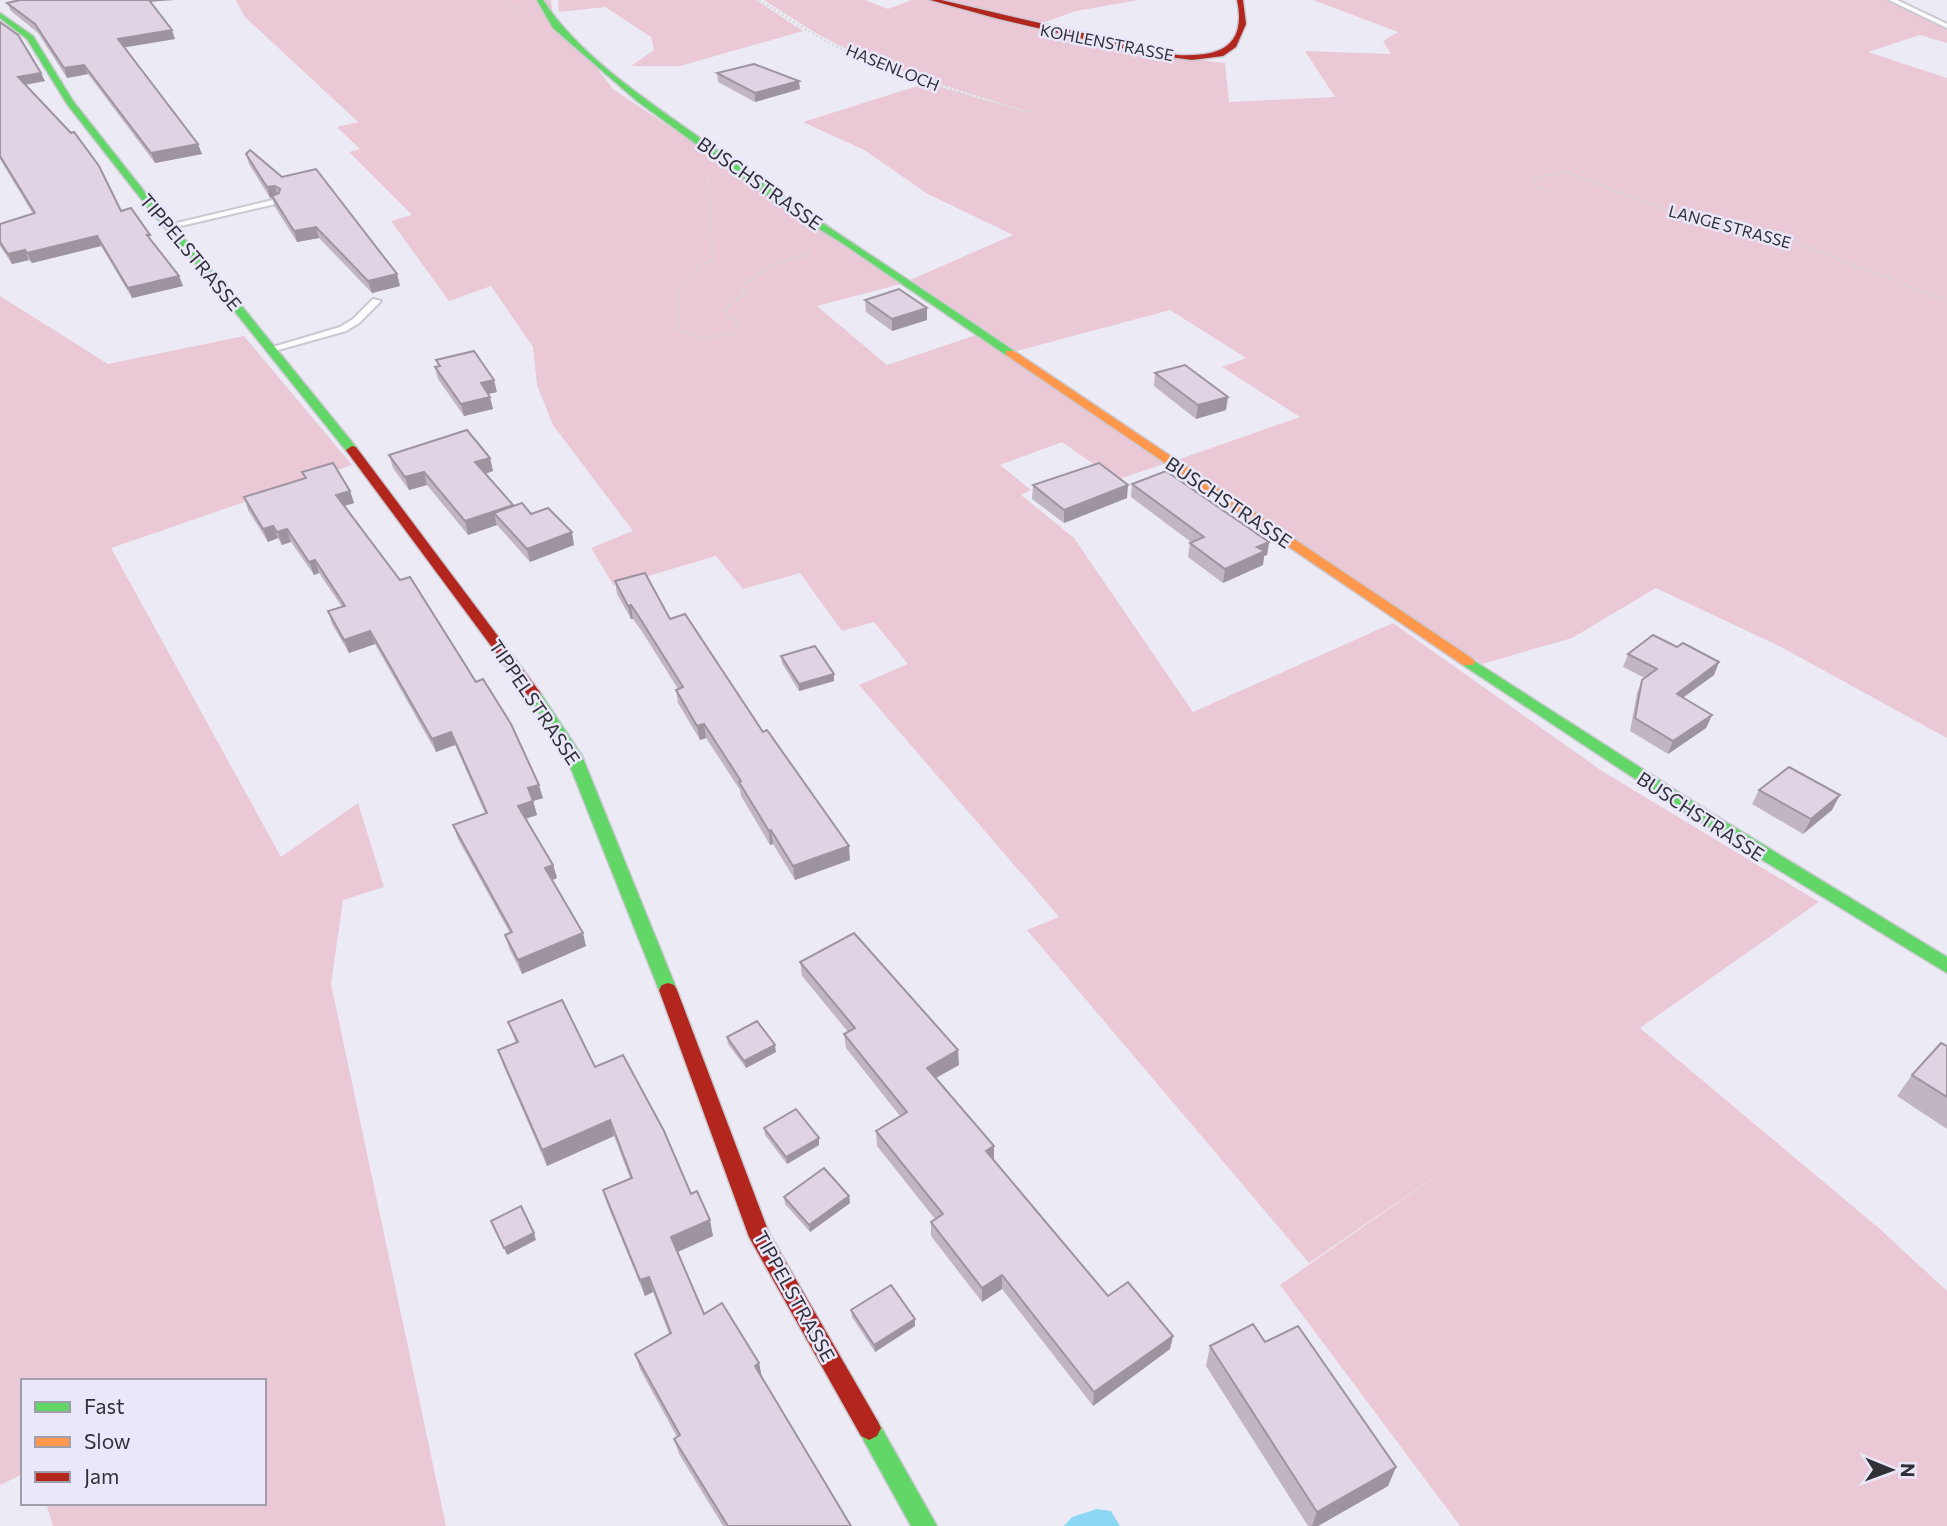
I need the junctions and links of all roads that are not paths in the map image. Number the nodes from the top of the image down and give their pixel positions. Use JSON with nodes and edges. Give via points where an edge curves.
{"nodes":[{"id":1,"x":540,"y":0,"type":"edge"},
{"id":2,"x":933,"y":0,"type":"edge"},
{"id":3,"x":1240,"y":0,"type":"edge"},
{"id":4,"x":1892,"y":0,"type":"edge"},
{"id":5,"x":0,"y":15,"type":"edge"},
{"id":6,"x":1947,"y":26,"type":"edge"},
{"id":7,"x":277,"y":201,"type":"edge"},
{"id":8,"x":168,"y":226,"type":"junction"},
{"id":9,"x":376,"y":301,"type":"dead end"},
{"id":10,"x":271,"y":349,"type":"junction"},
{"id":11,"x":1947,"y":966,"type":"edge"},
{"id":12,"x":925,"y":1526,"type":"edge"}],
"edges":[{"from":1,"to":11,"type":"street","name":"BUSCHSTRASSE","via":[[556,26],[640,99],[779,200],[1600,751]]},
{"from":2,"to":3,"type":"street","name":"KOHLENSTRASSE","via":[[1039,28],[1196,57],[1221,54],[1234,46],[1242,27]]},
{"from":4,"to":6,"type":"lane"},
{"from":5,"to":8,"type":"street","name":"TIPPELSTRASSE","via":[[30,38],[70,102]]},
{"from":7,"to":8,"type":"lane"},
{"from":8,"to":10,"type":"street","name":"TIPPELSTRASSE"},
{"from":9,"to":10,"type":"lane","via":[[343,329]]},
{"from":10,"to":12,"type":"street","name":"TIPPELSTRASSE","via":[[370,472],[574,755],[644,926],[760,1237]]}]}
